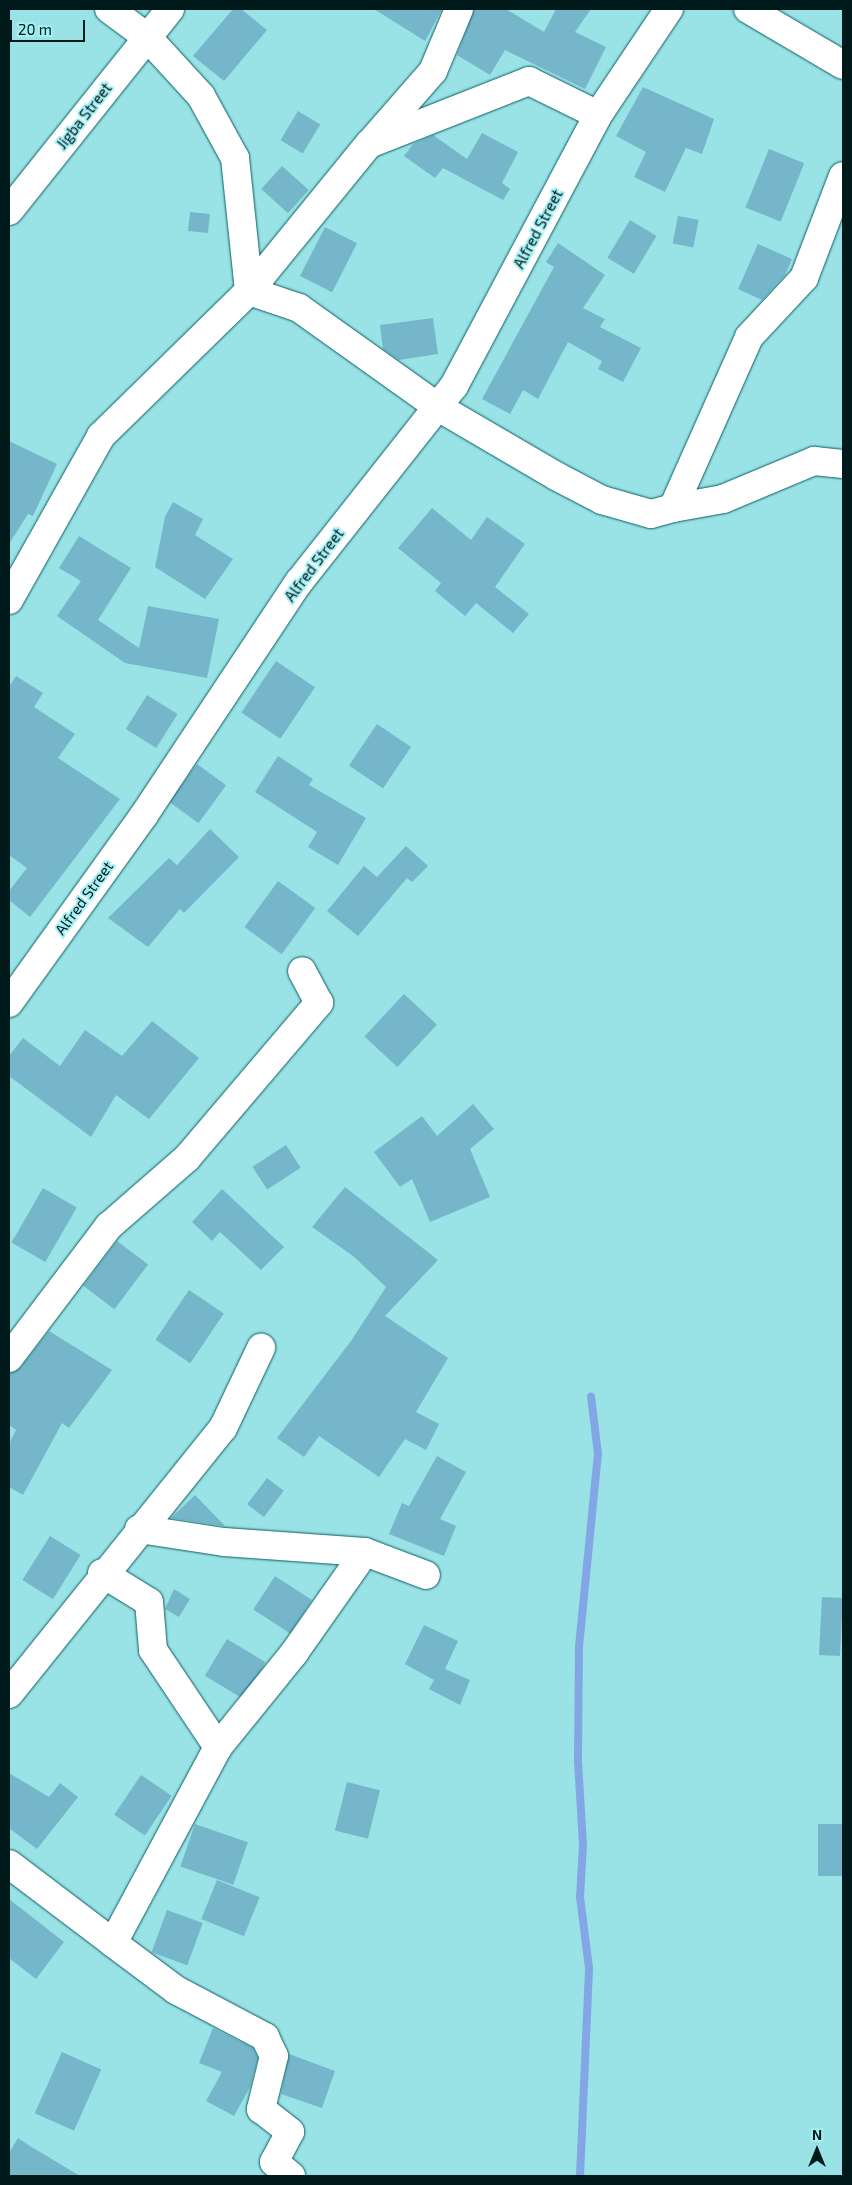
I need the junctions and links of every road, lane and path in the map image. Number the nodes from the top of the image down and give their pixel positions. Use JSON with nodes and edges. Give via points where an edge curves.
{"nodes":[{"id":1,"x":110,"y":9,"type":"edge"},
{"id":2,"x":459,"y":9,"type":"edge"},
{"id":3,"x":669,"y":9,"type":"edge"},
{"id":4,"x":748,"y":9,"type":"edge"},
{"id":5,"x":159,"y":22,"type":"edge"},
{"id":6,"x":843,"y":64,"type":"edge"},
{"id":7,"x":598,"y":115,"type":"junction"},
{"id":8,"x":369,"y":144,"type":"junction"},
{"id":9,"x":843,"y":176,"type":"edge"},
{"id":10,"x":9,"y":211,"type":"edge"},
{"id":11,"x":249,"y":291,"type":"junction"},
{"id":12,"x":438,"y":407,"type":"junction"},
{"id":13,"x":843,"y":464,"type":"edge"},
{"id":14,"x":673,"y":508,"type":"junction"},
{"id":15,"x":9,"y":600,"type":"edge"},
{"id":16,"x":302,"y":970,"type":"dead end"},
{"id":17,"x":9,"y":1003,"type":"edge"},
{"id":18,"x":261,"y":1348,"type":"dead end"},
{"id":19,"x":9,"y":1358,"type":"edge"},
{"id":20,"x":139,"y":1529,"type":"junction"},
{"id":21,"x":365,"y":1552,"type":"junction"},
{"id":22,"x":102,"y":1573,"type":"junction"},
{"id":23,"x":426,"y":1575,"type":"dead end"},
{"id":24,"x":9,"y":1694,"type":"edge"},
{"id":25,"x":218,"y":1747,"type":"junction"},
{"id":26,"x":9,"y":1864,"type":"edge"},
{"id":27,"x":113,"y":1943,"type":"junction"},
{"id":28,"x":291,"y":2176,"type":"edge"}],
"edges":[{"from":1,"to":5,"type":"street"},
{"from":2,"to":8,"type":"street","via":[[433,71]]},
{"from":3,"to":7,"type":"street","name":"Alfred Street"},
{"from":4,"to":6,"type":"street"},
{"from":5,"to":10,"type":"street","name":"Jigba Street"},
{"from":5,"to":11,"type":"street","via":[[235,158]]},
{"from":7,"to":8,"type":"street","via":[[529,81]]},
{"from":7,"to":12,"type":"street","name":"Alfred Street","via":[[454,386]]},
{"from":8,"to":11,"type":"street"},
{"from":9,"to":14,"type":"street","via":[[804,278],[749,337]]},
{"from":11,"to":12,"type":"street","via":[[299,308]]},
{"from":11,"to":15,"type":"street","via":[[101,436]]},
{"from":12,"to":14,"type":"street","via":[[602,500],[651,514]]},
{"from":12,"to":17,"type":"street","name":"Alfred Street","via":[[299,582],[144,814]]},
{"from":13,"to":14,"type":"street","via":[[814,461],[723,499]]},
{"from":16,"to":19,"type":"street","via":[[319,1003],[187,1158],[109,1226]]},
{"from":18,"to":20,"type":"street","via":[[223,1428]]},
{"from":20,"to":21,"type":"street","via":[[224,1542]]},
{"from":20,"to":22,"type":"street"},
{"from":21,"to":23,"type":"street"},
{"from":21,"to":25,"type":"street","via":[[294,1653]]},
{"from":22,"to":24,"type":"street"},
{"from":22,"to":25,"type":"street","via":[[149,1602],[153,1650]]},
{"from":25,"to":27,"type":"street"},
{"from":26,"to":27,"type":"street"},
{"from":27,"to":28,"type":"street","via":[[176,1990],[265,2037],[274,2056],[261,2109],[290,2132],[274,2162]]}]}
